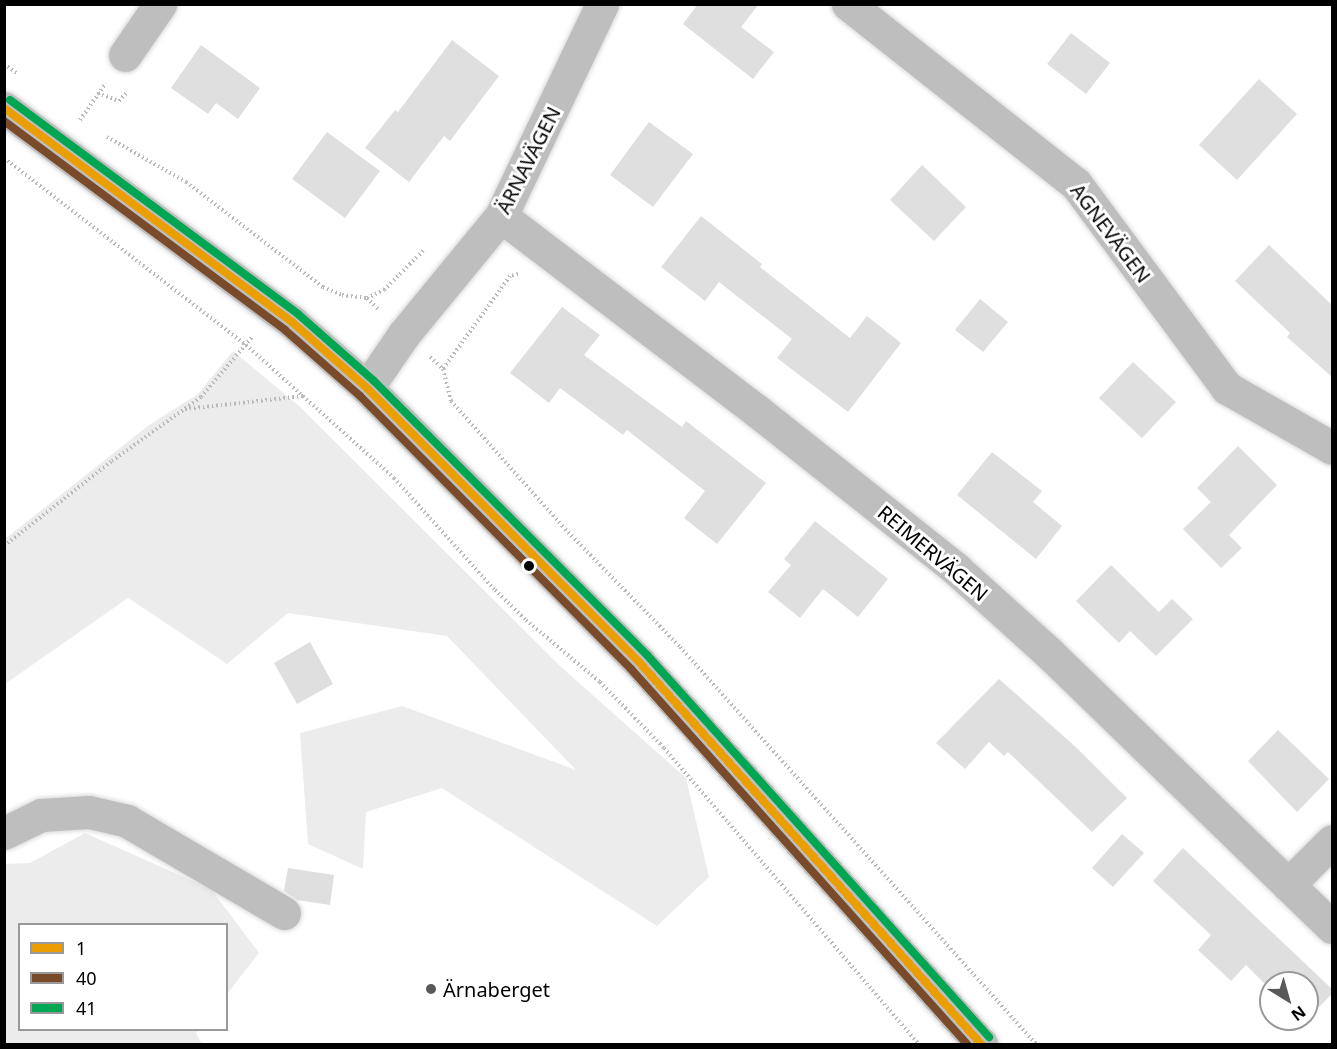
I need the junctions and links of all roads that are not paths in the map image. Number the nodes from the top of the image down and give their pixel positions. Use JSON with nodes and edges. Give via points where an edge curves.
{"nodes":[{"id":1,"x":160,"y":4,"type":"edge"},
{"id":2,"x":602,"y":4,"type":"edge"},
{"id":3,"x":848,"y":4,"type":"edge"},
{"id":4,"x":125,"y":55,"type":"road end"},
{"id":5,"x":4,"y":108,"type":"edge"},
{"id":6,"x":501,"y":216,"type":"junction"},
{"id":7,"x":368,"y":388,"type":"junction"},
{"id":8,"x":1332,"y":448,"type":"edge"},
{"id":9,"x":4,"y":833,"type":"edge"},
{"id":10,"x":1332,"y":841,"type":"edge"},
{"id":11,"x":1288,"y":885,"type":"junction"},
{"id":12,"x":284,"y":913,"type":"dead end"},
{"id":13,"x":1332,"y":927,"type":"edge"},
{"id":14,"x":981,"y":1044,"type":"edge"}],
"edges":[{"from":1,"to":4,"type":"street"},
{"from":2,"to":6,"type":"street","name":"ÄRNAVÄGEN"},
{"from":3,"to":8,"type":"street","name":"AGNEVÄGEN","via":[[1076,184],[1227,387]]},
{"from":5,"to":7,"type":"street","via":[[292,322]]},
{"from":6,"to":7,"type":"street","name":"ÄRNAVÄGEN","via":[[404,334]]},
{"from":6,"to":11,"type":"street","name":"REIMERVÄGEN","via":[[956,569],[1049,653]]},
{"from":7,"to":14,"type":"street","via":[[639,662]]},
{"from":9,"to":12,"type":"street","via":[[41,815],[89,812],[127,821]]},
{"from":10,"to":11,"type":"street"},
{"from":11,"to":13,"type":"street","name":"REIMERVÄGEN"}]}
